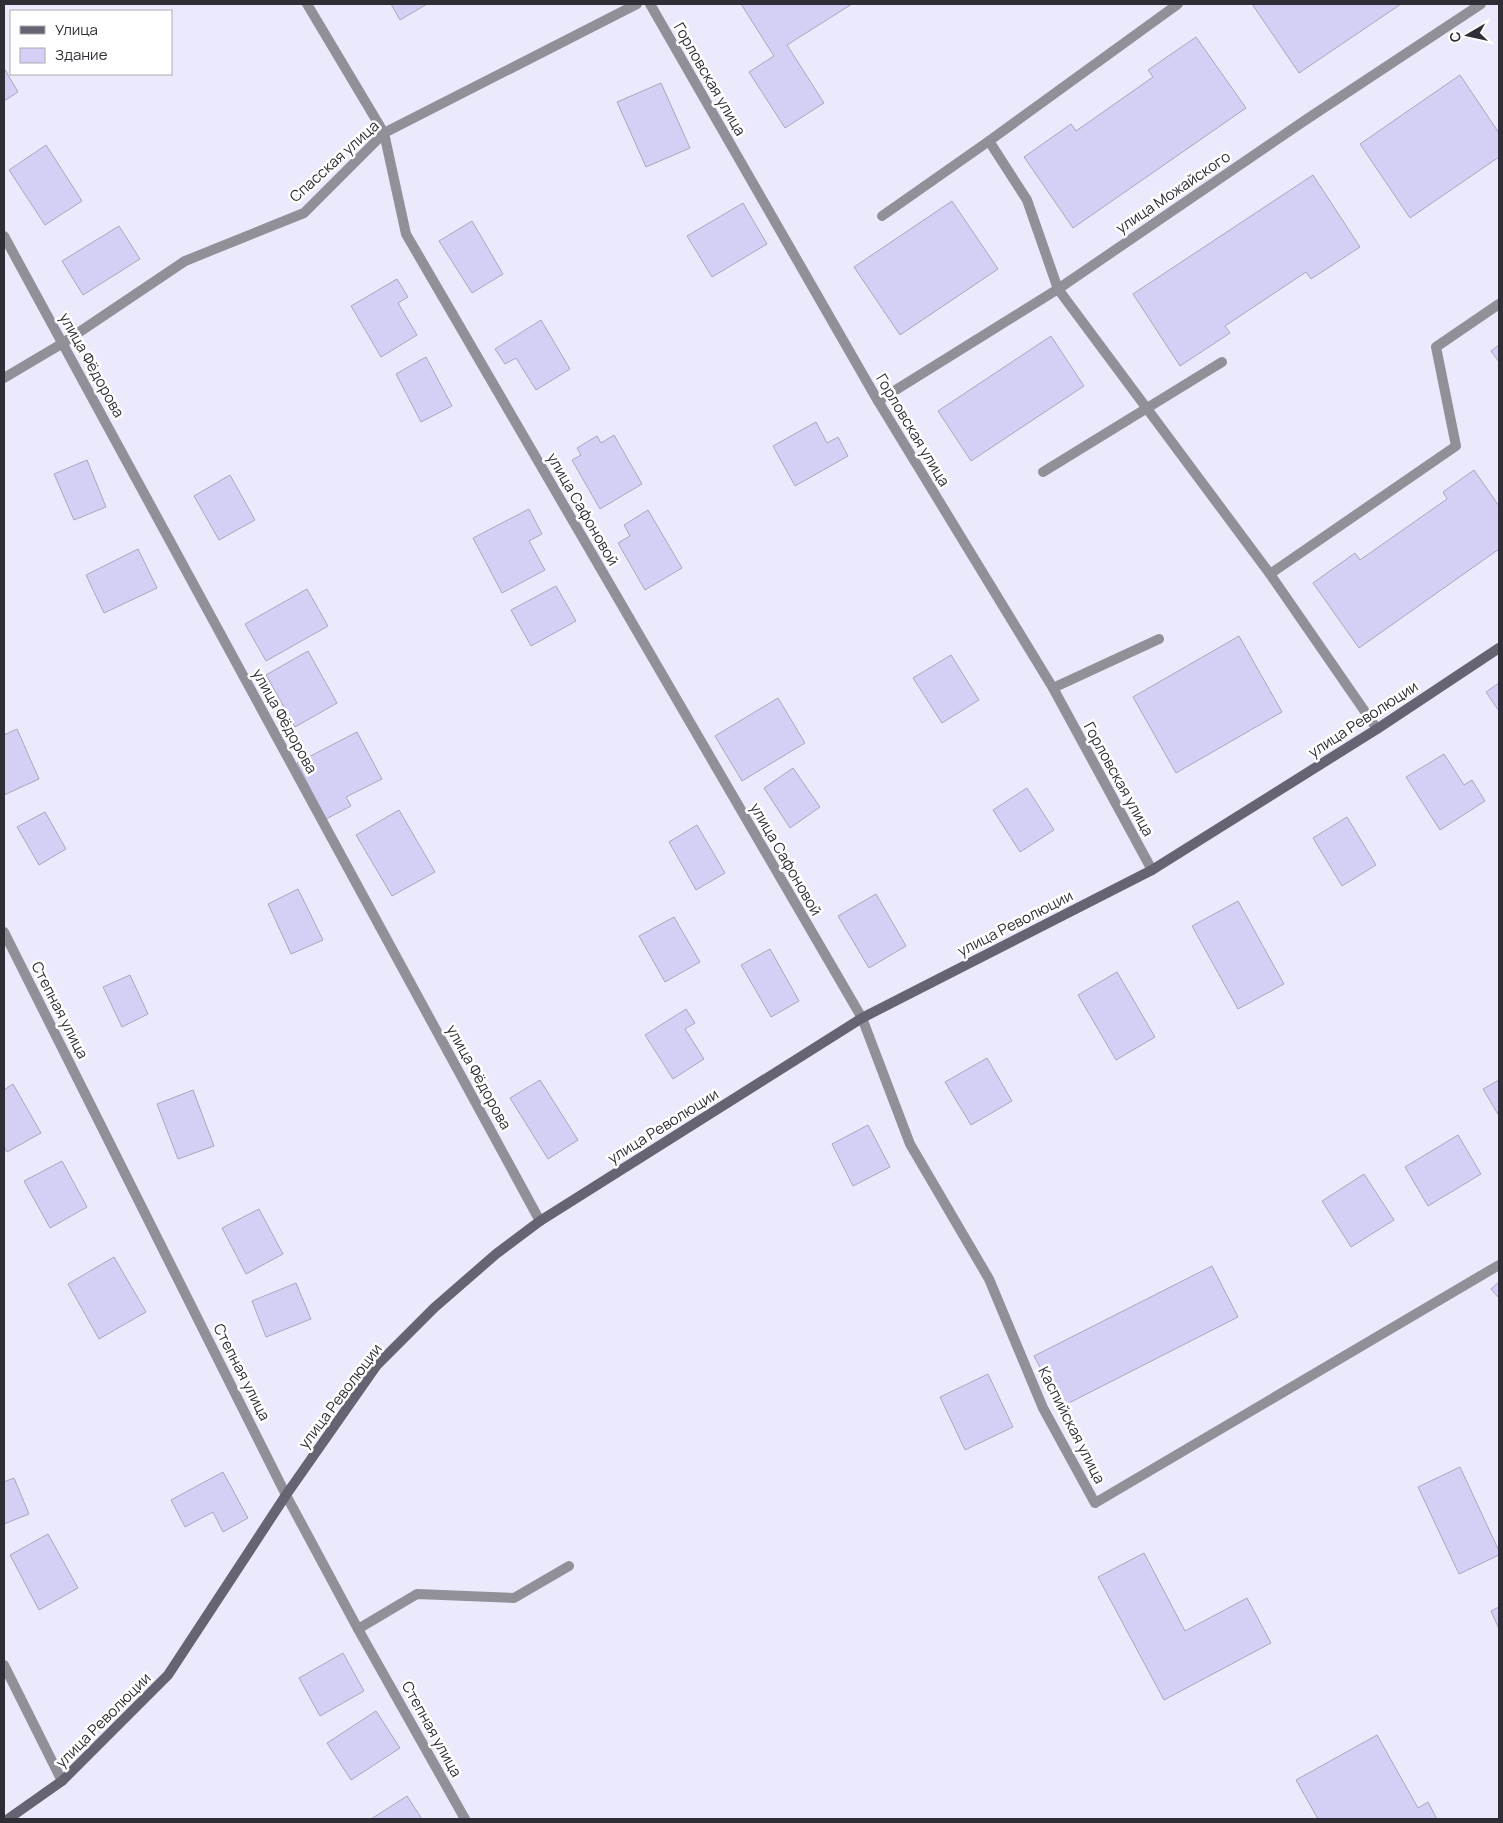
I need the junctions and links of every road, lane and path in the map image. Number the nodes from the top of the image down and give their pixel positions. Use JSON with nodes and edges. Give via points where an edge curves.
{"nodes":[{"id":1,"x":307,"y":4,"type":"edge"},
{"id":2,"x":638,"y":4,"type":"edge"},
{"id":3,"x":650,"y":4,"type":"edge"},
{"id":4,"x":1178,"y":4,"type":"edge"},
{"id":5,"x":1481,"y":4,"type":"edge"},
{"id":6,"x":384,"y":133,"type":"junction"},
{"id":7,"x":989,"y":141,"type":"junction"},
{"id":8,"x":882,"y":216,"type":"dead end"},
{"id":9,"x":4,"y":236,"type":"edge"},
{"id":10,"x":1058,"y":288,"type":"junction"},
{"id":11,"x":1499,"y":304,"type":"edge"},
{"id":12,"x":63,"y":343,"type":"junction"},
{"id":13,"x":1222,"y":362,"type":"dead end"},
{"id":14,"x":4,"y":378,"type":"edge"},
{"id":15,"x":878,"y":402,"type":"junction"},
{"id":16,"x":1146,"y":407,"type":"junction"},
{"id":17,"x":1043,"y":472,"type":"dead end"},
{"id":18,"x":1270,"y":574,"type":"junction"},
{"id":19,"x":1159,"y":640,"type":"dead end"},
{"id":20,"x":1499,"y":648,"type":"edge"},
{"id":21,"x":1053,"y":688,"type":"junction"},
{"id":22,"x":1377,"y":729,"type":"junction"},
{"id":23,"x":1152,"y":870,"type":"junction"},
{"id":24,"x":4,"y":932,"type":"edge"},
{"id":25,"x":862,"y":1018,"type":"junction"},
{"id":26,"x":540,"y":1221,"type":"junction"},
{"id":27,"x":1499,"y":1265,"type":"edge"},
{"id":28,"x":286,"y":1495,"type":"junction"},
{"id":29,"x":570,"y":1566,"type":"dead end"},
{"id":30,"x":358,"y":1629,"type":"junction"},
{"id":31,"x":4,"y":1665,"type":"edge"},
{"id":32,"x":62,"y":1781,"type":"junction"},
{"id":33,"x":8,"y":1819,"type":"edge"},
{"id":34,"x":466,"y":1819,"type":"edge"}],
"edges":[{"from":1,"to":6,"type":"street","name":"улица Сафоновой"},
{"from":2,"to":6,"type":"street","name":"Спасская улица"},
{"from":3,"to":15,"type":"street","name":"Горловская улица"},
{"from":4,"to":7,"type":"street"},
{"from":5,"to":10,"type":"street","name":"улица Можайского"},
{"from":6,"to":12,"type":"street","name":"Спасская улица","via":[[304,213],[185,261]]},
{"from":6,"to":25,"type":"street","name":"улица Сафоновой","via":[[406,234]]},
{"from":7,"to":8,"type":"street"},
{"from":7,"to":10,"type":"street","via":[[1027,200]]},
{"from":9,"to":12,"type":"street","name":"улица Фёдорова"},
{"from":10,"to":15,"type":"street","name":"улица Можайского"},
{"from":10,"to":16,"type":"street"},
{"from":11,"to":18,"type":"street","via":[[1436,347],[1456,446]]},
{"from":12,"to":14,"type":"street","name":"Спасская улица"},
{"from":12,"to":26,"type":"street","name":"улица Фёдорова"},
{"from":13,"to":16,"type":"street"},
{"from":15,"to":21,"type":"street","name":"Горловская улица"},
{"from":16,"to":17,"type":"street"},
{"from":16,"to":18,"type":"street"},
{"from":18,"to":22,"type":"street"},
{"from":19,"to":21,"type":"street"},
{"from":20,"to":22,"type":"street","name":"улица Революции"},
{"from":21,"to":23,"type":"street","name":"Горловская улица"},
{"from":22,"to":23,"type":"street","name":"улица Революции"},
{"from":23,"to":25,"type":"street","name":"улица Революции"},
{"from":24,"to":28,"type":"street","name":"Степная улица"},
{"from":25,"to":26,"type":"street","name":"улица Революции"},
{"from":25,"to":27,"type":"street","name":"Каспийская улица","via":[[910,1144],[989,1279],[1043,1408],[1095,1503]]},
{"from":26,"to":28,"type":"street","name":"улица Революции","via":[[434,1308],[377,1365]]},
{"from":28,"to":30,"type":"street","name":"Степная улица"},
{"from":28,"to":32,"type":"street","name":"улица Революции","via":[[168,1675]]},
{"from":29,"to":30,"type":"street","via":[[514,1598],[417,1594]]},
{"from":30,"to":34,"type":"street","name":"Степная улица"},
{"from":31,"to":32,"type":"street"},
{"from":32,"to":33,"type":"street","name":"улица Революции"}]}
